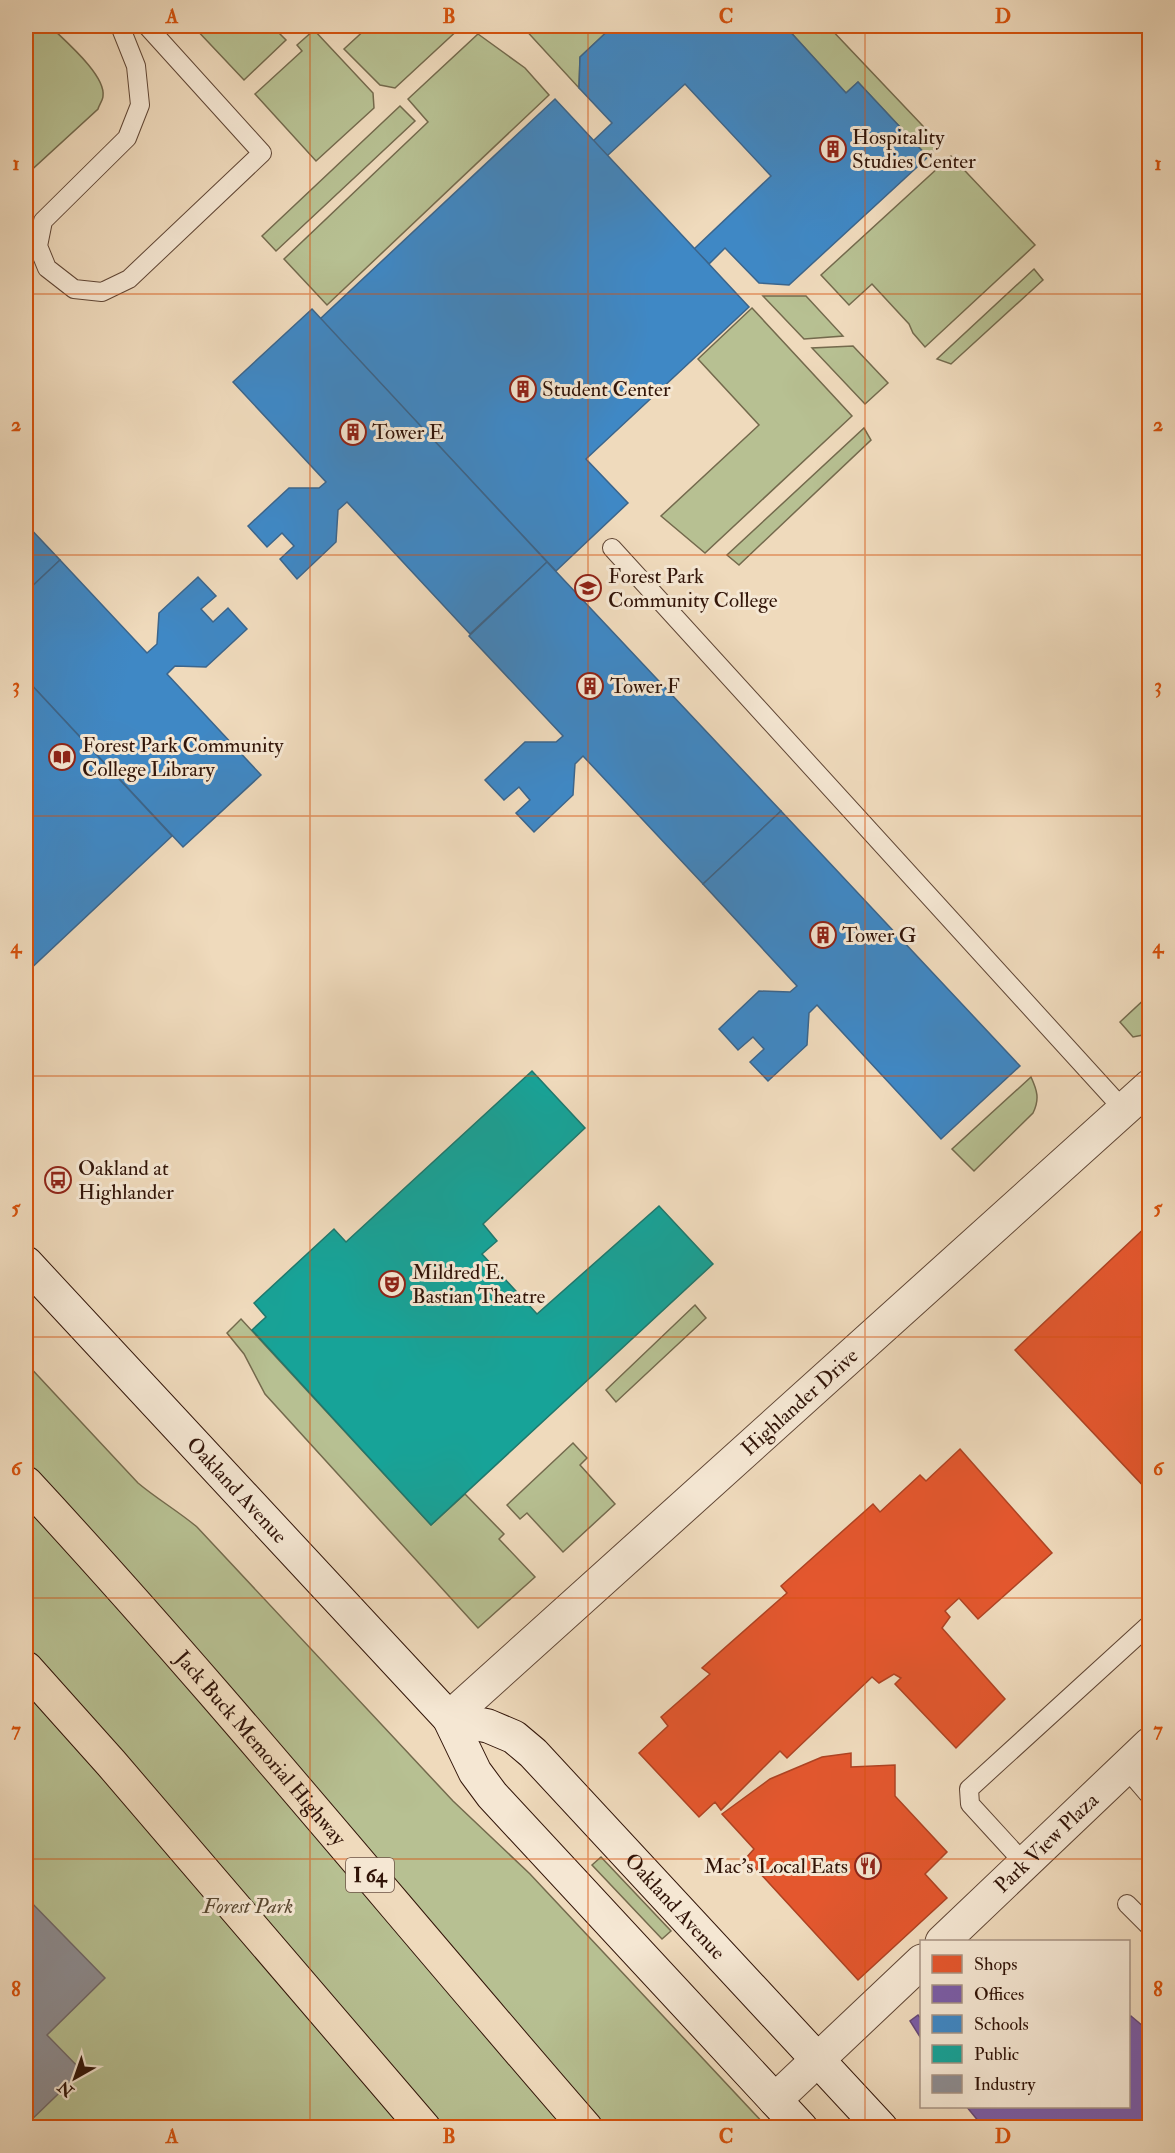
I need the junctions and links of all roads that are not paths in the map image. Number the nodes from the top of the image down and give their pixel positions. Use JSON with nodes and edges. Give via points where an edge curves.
{"nodes":[{"id":1,"x":120,"y":26,"type":"edge"},
{"id":2,"x":147,"y":26,"type":"edge"},
{"id":3,"x":612,"y":548,"type":"dead end"},
{"id":4,"x":1149,"y":1086,"type":"edge"},
{"id":5,"x":1124,"y":1110,"type":"junction"},
{"id":6,"x":26,"y":1263,"type":"edge"},
{"id":7,"x":26,"y":1483,"type":"edge"},
{"id":8,"x":1149,"y":1624,"type":"edge"},
{"id":9,"x":26,"y":1668,"type":"edge"},
{"id":10,"x":449,"y":1718,"type":"junction"},
{"id":11,"x":1149,"y":1744,"type":"edge"},
{"id":12,"x":1125,"y":1767,"type":"junction"},
{"id":13,"x":1149,"y":1796,"type":"edge"},
{"id":14,"x":1024,"y":1863,"type":"junction"},
{"id":15,"x":1127,"y":1904,"type":"dead end"},
{"id":16,"x":1149,"y":1927,"type":"edge"},
{"id":17,"x":943,"y":1940,"type":"edge"},
{"id":18,"x":920,"y":1962,"type":"edge"},
{"id":19,"x":818,"y":2060,"type":"junction"},
{"id":20,"x":549,"y":2085,"type":"junction"},
{"id":21,"x":775,"y":2100,"type":"junction"},
{"id":22,"x":424,"y":2127,"type":"edge"},
{"id":23,"x":586,"y":2127,"type":"edge"},
{"id":24,"x":600,"y":2127,"type":"edge"},
{"id":25,"x":801,"y":2127,"type":"edge"},
{"id":26,"x":881,"y":2127,"type":"edge"}],
"edges":[{"from":1,"to":2,"type":"lane","via":[[136,66],[140,105],[127,138],[43,221],[38,246],[47,268],[74,289],[102,292],[129,279],[262,153]]},
{"from":3,"to":5,"type":"lane"},
{"from":4,"to":5,"type":"street","name":"Highlander Drive"},
{"from":5,"to":10,"type":"street","name":"Highlander Drive"},
{"from":6,"to":10,"type":"street","name":"Oakland Avenue"},
{"from":7,"to":20,"type":"highway","name":"Jack Buck Memorial Highway","number":"I 64","via":[[190,1667]]},
{"from":8,"to":14,"type":"lane","via":[[969,1789],[970,1804]]},
{"from":9,"to":22,"type":"highway"},
{"from":10,"to":19,"type":"street","name":"Oakland Avenue","via":[[488,1726],[514,1737],[533,1753]]},
{"from":10,"to":21,"type":"street","name":"Oakland Avenue","via":[[475,1772],[492,1795]]},
{"from":11,"to":12,"type":"street","name":"Park View Plaza"},
{"from":12,"to":13,"type":"lane"},
{"from":12,"to":14,"type":"street","name":"Park View Plaza"},
{"from":14,"to":17,"type":"street","name":"Park View Plaza"},
{"from":15,"to":16,"type":"lane"},
{"from":18,"to":19,"type":"street"},
{"from":19,"to":21,"type":"street"},
{"from":19,"to":26,"type":"street","name":"Oakland Avenue"},
{"from":20,"to":23,"type":"highway","name":"Jack Buck Memorial Highway","number":"I 64"},
{"from":20,"to":24,"type":"highway"},
{"from":21,"to":25,"type":"street","name":"Oakland Avenue"}]}
